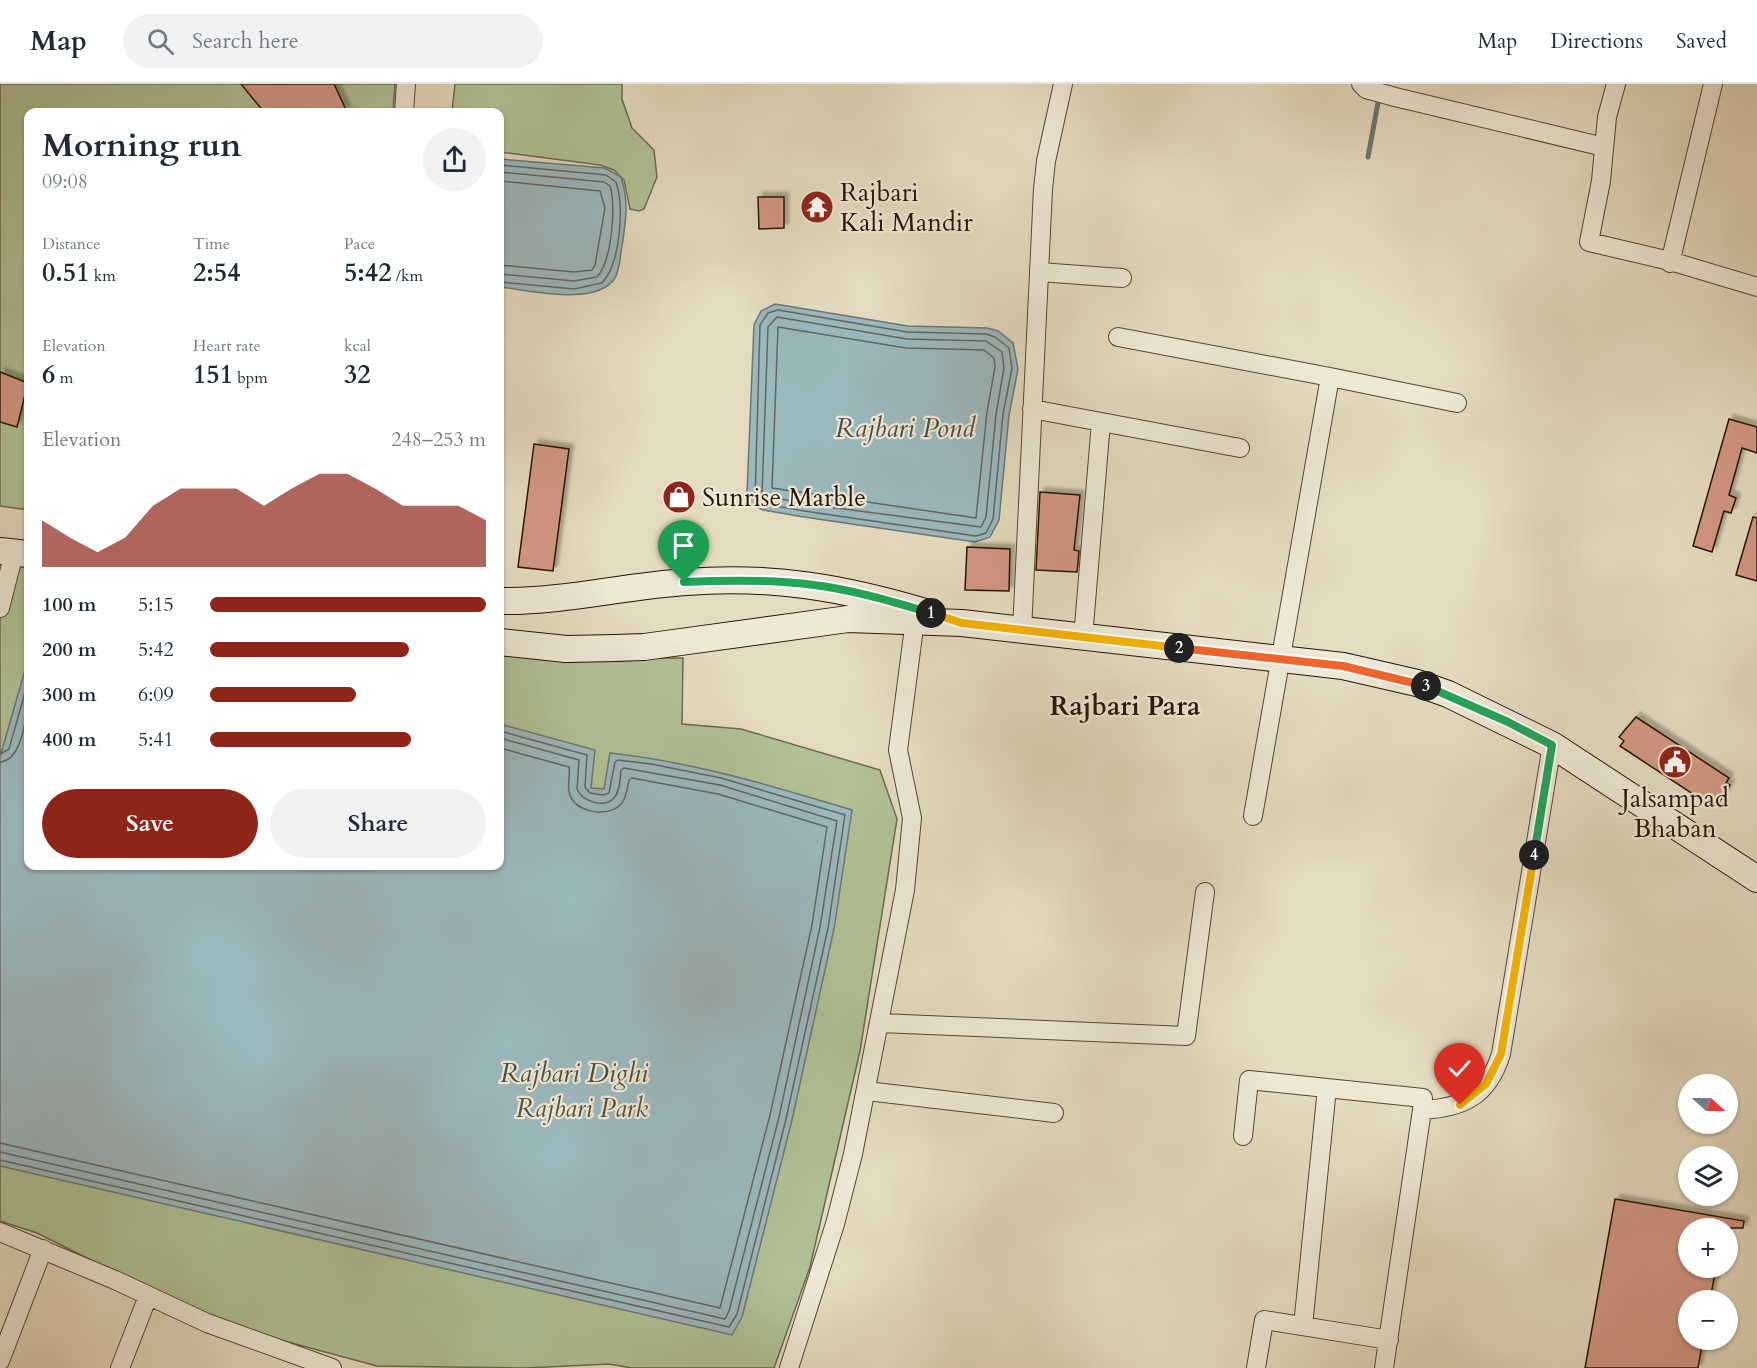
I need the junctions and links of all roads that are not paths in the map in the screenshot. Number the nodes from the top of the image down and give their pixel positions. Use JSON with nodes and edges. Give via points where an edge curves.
{"nodes":[{"id":1,"x":406,"y":84,"type":"edge"},
{"id":2,"x":1063,"y":84,"type":"edge"},
{"id":3,"x":1616,"y":84,"type":"edge"},
{"id":4,"x":1713,"y":84,"type":"edge"},
{"id":5,"x":1364,"y":86,"type":"edge"},
{"id":6,"x":404,"y":108,"type":"edge"},
{"id":7,"x":1604,"y":147,"type":"junction"},
{"id":8,"x":1670,"y":262,"type":"junction"},
{"id":9,"x":1039,"y":272,"type":"junction"},
{"id":10,"x":1122,"y":278,"type":"dead end"},
{"id":11,"x":1757,"y":287,"type":"edge"},
{"id":12,"x":1118,"y":337,"type":"dead end"},
{"id":13,"x":1330,"y":377,"type":"junction"},
{"id":14,"x":1457,"y":403,"type":"dead end"},
{"id":15,"x":1032,"y":409,"type":"junction"},
{"id":16,"x":1101,"y":422,"type":"junction"},
{"id":17,"x":1240,"y":448,"type":"dead end"},
{"id":18,"x":14,"y":545,"type":"edge"},
{"id":19,"x":504,"y":601,"type":"edge"},
{"id":20,"x":0,"y":608,"type":"edge"},
{"id":21,"x":915,"y":620,"type":"junction"},
{"id":22,"x":962,"y":623,"type":"junction"},
{"id":23,"x":1022,"y":630,"type":"junction"},
{"id":24,"x":1083,"y":638,"type":"junction"},
{"id":25,"x":504,"y":642,"type":"edge"},
{"id":26,"x":1281,"y":658,"type":"junction"},
{"id":27,"x":1552,"y":745,"type":"junction"},
{"id":28,"x":1253,"y":816,"type":"dead end"},
{"id":29,"x":1757,"y":879,"type":"edge"},
{"id":30,"x":1205,"y":892,"type":"dead end"},
{"id":31,"x":880,"y":1023,"type":"junction"},
{"id":32,"x":1327,"y":1088,"type":"junction"},
{"id":33,"x":867,"y":1091,"type":"junction"},
{"id":34,"x":1422,"y":1110,"type":"junction"},
{"id":35,"x":1054,"y":1113,"type":"dead end"},
{"id":36,"x":1243,"y":1136,"type":"dead end"},
{"id":37,"x":0,"y":1233,"type":"edge"},
{"id":38,"x":43,"y":1249,"type":"junction"},
{"id":39,"x":148,"y":1296,"type":"junction"},
{"id":40,"x":1304,"y":1326,"type":"junction"},
{"id":41,"x":1389,"y":1340,"type":"junction"},
{"id":42,"x":0,"y":1361,"type":"edge"},
{"id":43,"x":120,"y":1368,"type":"edge"},
{"id":44,"x":332,"y":1368,"type":"edge"},
{"id":45,"x":789,"y":1368,"type":"edge"},
{"id":46,"x":1256,"y":1368,"type":"edge"},
{"id":47,"x":1384,"y":1368,"type":"edge"}],
"edges":[{"from":1,"to":6,"type":"street"},
{"from":2,"to":9,"type":"street","via":[[1046,161]]},
{"from":3,"to":7,"type":"street"},
{"from":4,"to":8,"type":"street"},
{"from":5,"to":7,"type":"street","via":[[1395,97]]},
{"from":7,"to":8,"type":"street","via":[[1589,242]]},
{"from":8,"to":11,"type":"street"},
{"from":9,"to":10,"type":"street"},
{"from":9,"to":15,"type":"street"},
{"from":12,"to":13,"type":"street"},
{"from":13,"to":14,"type":"street"},
{"from":13,"to":26,"type":"street"},
{"from":15,"to":16,"type":"street"},
{"from":15,"to":23,"type":"street"},
{"from":16,"to":17,"type":"street"},
{"from":16,"to":24,"type":"street"},
{"from":18,"to":20,"type":"street"},
{"from":19,"to":22,"type":"street","via":[[684,582],[765,581],[814,585],[869,596]]},
{"from":21,"to":22,"type":"street"},
{"from":21,"to":25,"type":"street","via":[[848,619],[644,647],[566,649]]},
{"from":21,"to":31,"type":"street","via":[[898,750],[912,818],[912,843]]},
{"from":22,"to":23,"type":"street"},
{"from":23,"to":24,"type":"street"},
{"from":24,"to":26,"type":"street"},
{"from":26,"to":27,"type":"street","via":[[1343,666],[1417,683]]},
{"from":26,"to":28,"type":"street"},
{"from":27,"to":29,"type":"street"},
{"from":27,"to":34,"type":"street","via":[[1498,1065],[1470,1099],[1449,1109]]},
{"from":30,"to":31,"type":"street","via":[[1186,1036]]},
{"from":31,"to":33,"type":"street"},
{"from":32,"to":34,"type":"street","via":[[1423,1098]]},
{"from":32,"to":36,"type":"street","via":[[1249,1080]]},
{"from":32,"to":40,"type":"street"},
{"from":33,"to":35,"type":"street"},
{"from":33,"to":45,"type":"street","via":[[835,1224]]},
{"from":34,"to":41,"type":"street"},
{"from":37,"to":38,"type":"street"},
{"from":38,"to":39,"type":"street"},
{"from":38,"to":42,"type":"street"},
{"from":39,"to":43,"type":"street"},
{"from":39,"to":44,"type":"street","via":[[207,1323]]},
{"from":40,"to":41,"type":"street"},
{"from":40,"to":46,"type":"street","via":[[1264,1320]]},
{"from":41,"to":47,"type":"street"}]}
